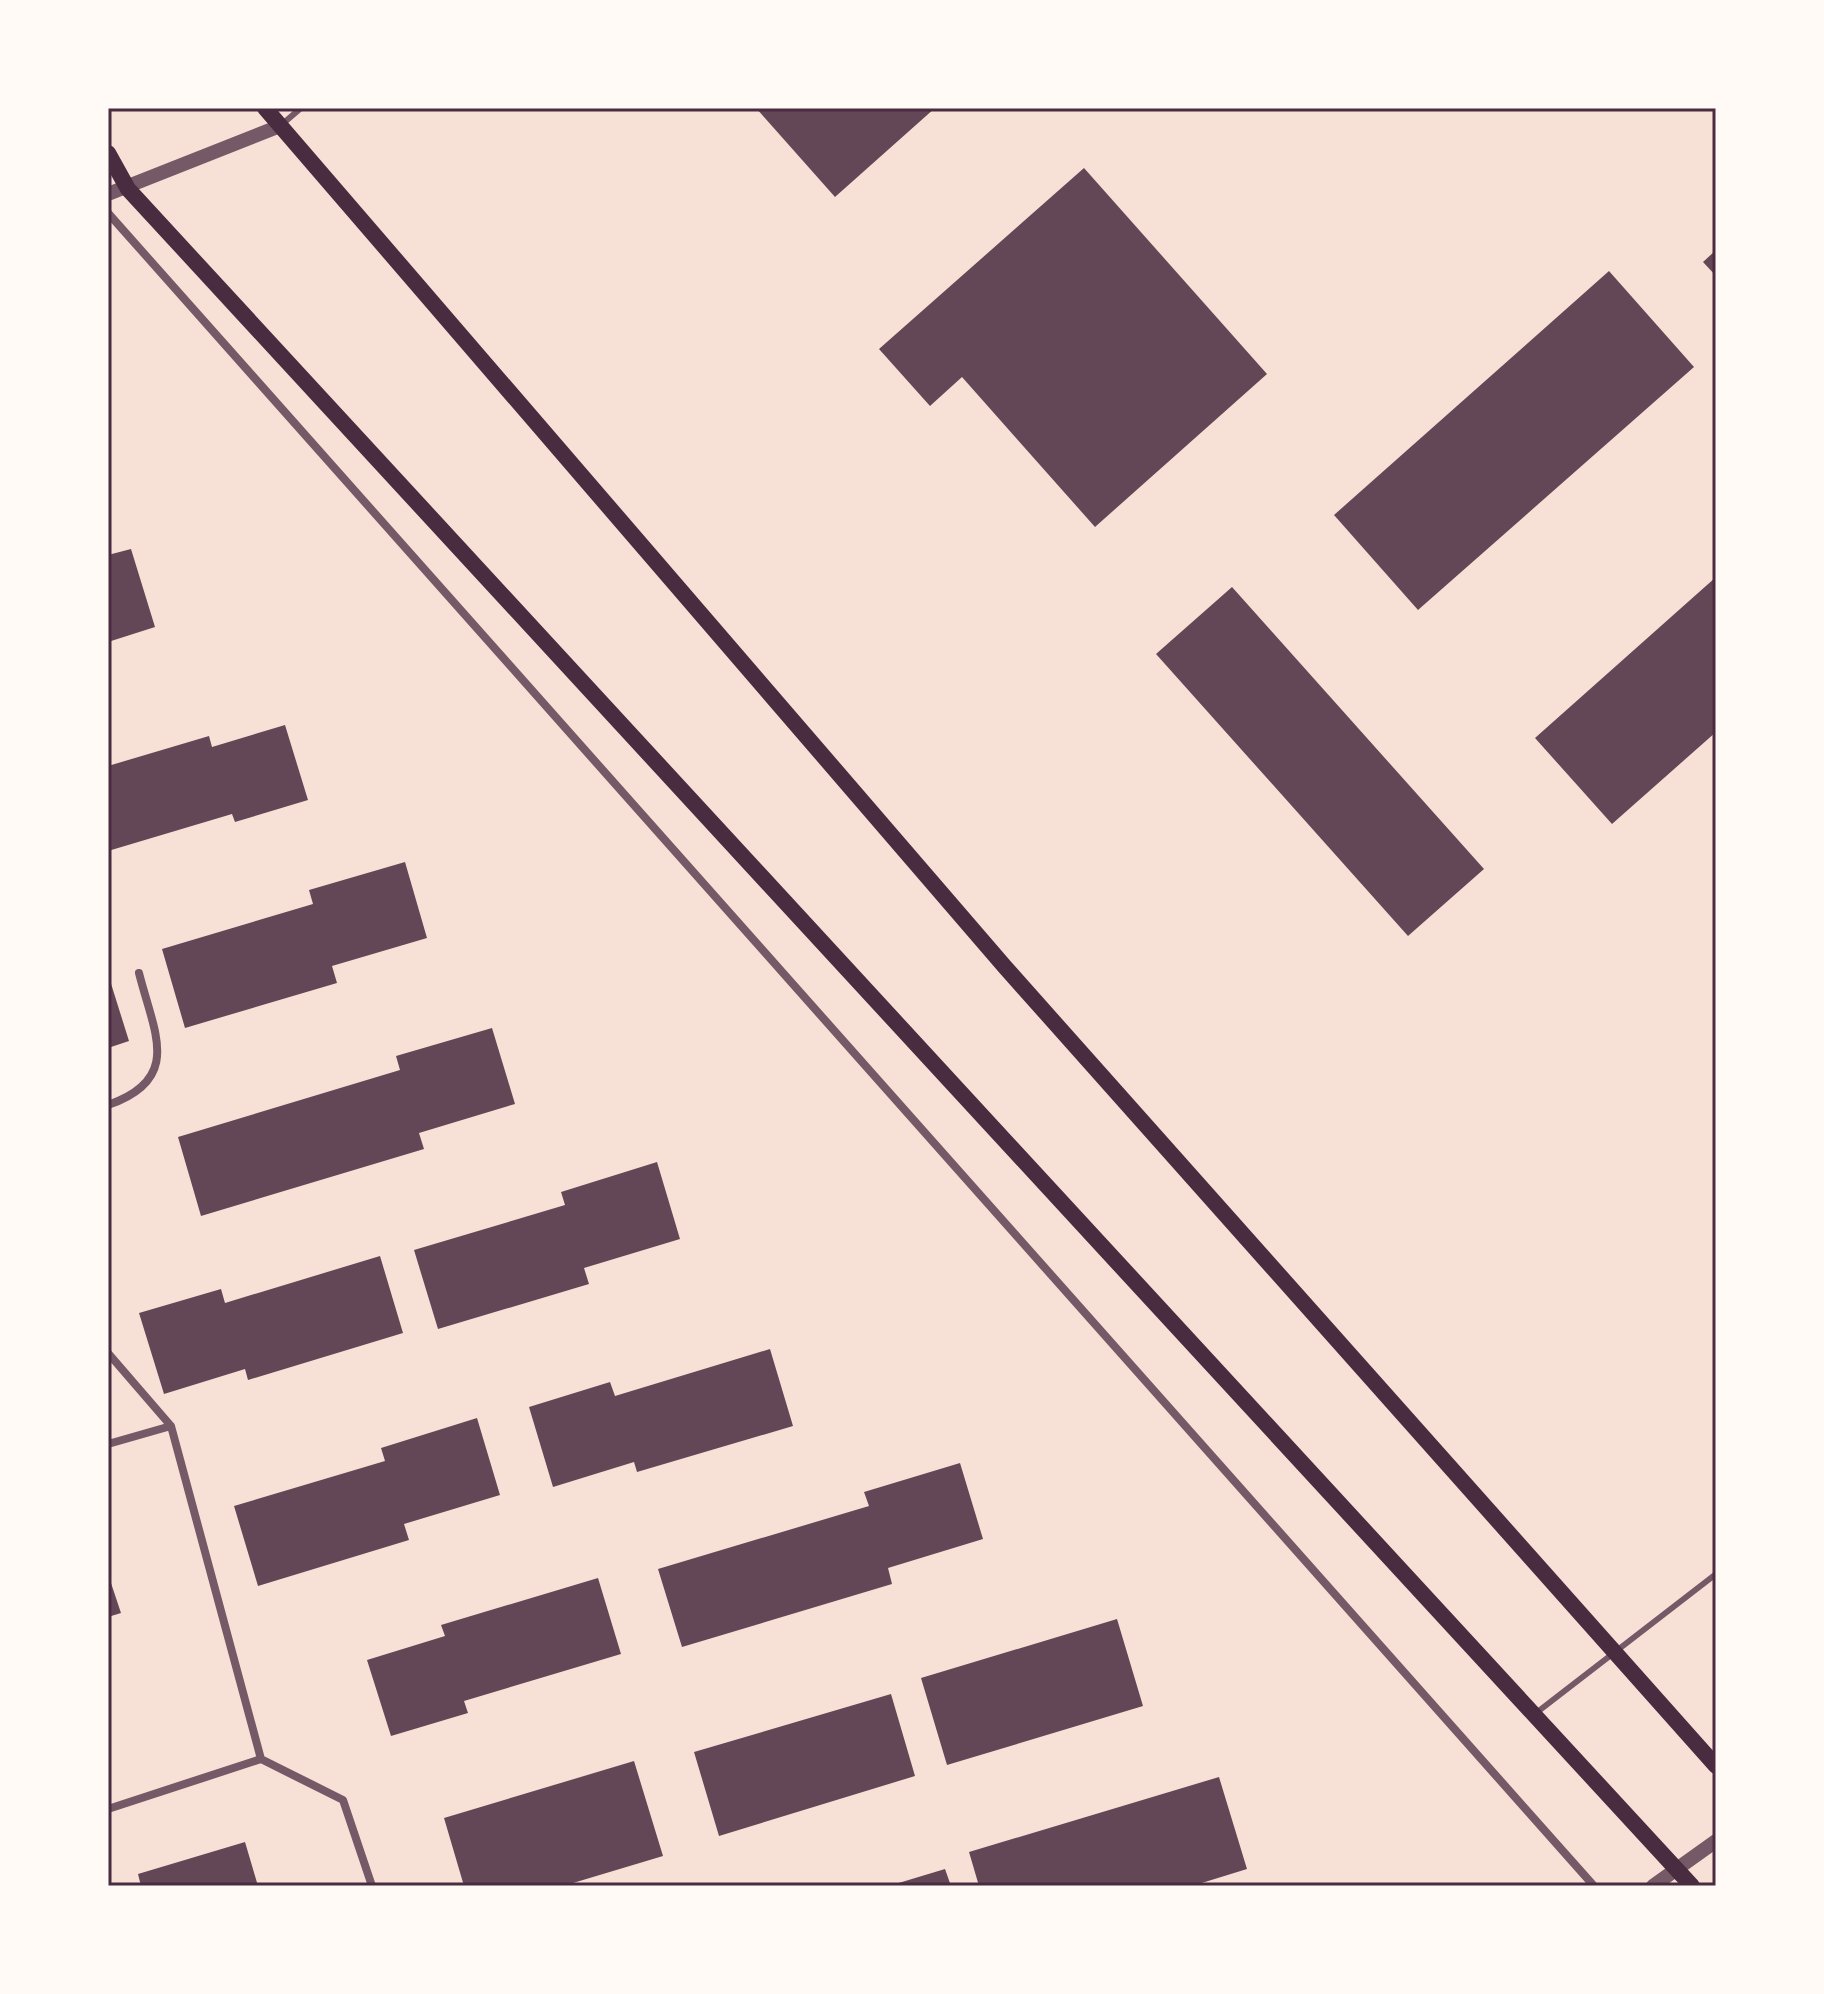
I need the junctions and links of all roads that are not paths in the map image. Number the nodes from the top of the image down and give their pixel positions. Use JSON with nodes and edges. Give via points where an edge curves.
{"nodes":[{"id":1,"x":265,"y":108,"type":"edge"},
{"id":2,"x":301,"y":108,"type":"edge"},
{"id":3,"x":280,"y":126,"type":"junction"},
{"id":4,"x":108,"y":153,"type":"edge"},
{"id":5,"x":128,"y":189,"type":"junction"},
{"id":6,"x":108,"y":194,"type":"edge"},
{"id":7,"x":108,"y":213,"type":"edge"},
{"id":8,"x":139,"y":973,"type":"dead end"},
{"id":9,"x":108,"y":1105,"type":"edge"},
{"id":10,"x":108,"y":1353,"type":"edge"},
{"id":11,"x":171,"y":1426,"type":"junction"},
{"id":12,"x":108,"y":1444,"type":"edge"},
{"id":13,"x":1716,"y":1574,"type":"edge"},
{"id":14,"x":1616,"y":1651,"type":"junction"},
{"id":15,"x":1536,"y":1713,"type":"junction"},
{"id":16,"x":261,"y":1759,"type":"junction"},
{"id":17,"x":1716,"y":1766,"type":"edge"},
{"id":18,"x":108,"y":1809,"type":"edge"},
{"id":19,"x":1716,"y":1841,"type":"edge"},
{"id":20,"x":1676,"y":1870,"type":"junction"},
{"id":21,"x":372,"y":1886,"type":"edge"},
{"id":22,"x":1594,"y":1886,"type":"edge"},
{"id":23,"x":1653,"y":1886,"type":"edge"},
{"id":24,"x":1692,"y":1886,"type":"edge"}],
"edges":[{"from":1,"to":3,"type":"main road"},
{"from":2,"to":3,"type":"lane"},
{"from":3,"to":5,"type":"street"},
{"from":3,"to":14,"type":"main road","via":[[1005,967]]},
{"from":4,"to":5,"type":"main road"},
{"from":5,"to":6,"type":"street"},
{"from":5,"to":15,"type":"main road"},
{"from":7,"to":22,"type":"street"},
{"from":8,"to":9,"type":"street","via":[[157,1066],[150,1082]]},
{"from":10,"to":11,"type":"street"},
{"from":11,"to":12,"type":"street"},
{"from":11,"to":16,"type":"street"},
{"from":13,"to":14,"type":"lane"},
{"from":14,"to":15,"type":"lane"},
{"from":14,"to":17,"type":"main road"},
{"from":15,"to":20,"type":"main road"},
{"from":16,"to":18,"type":"street"},
{"from":16,"to":21,"type":"street","via":[[343,1800]]},
{"from":19,"to":20,"type":"street"},
{"from":20,"to":23,"type":"street"},
{"from":20,"to":24,"type":"main road"}]}
